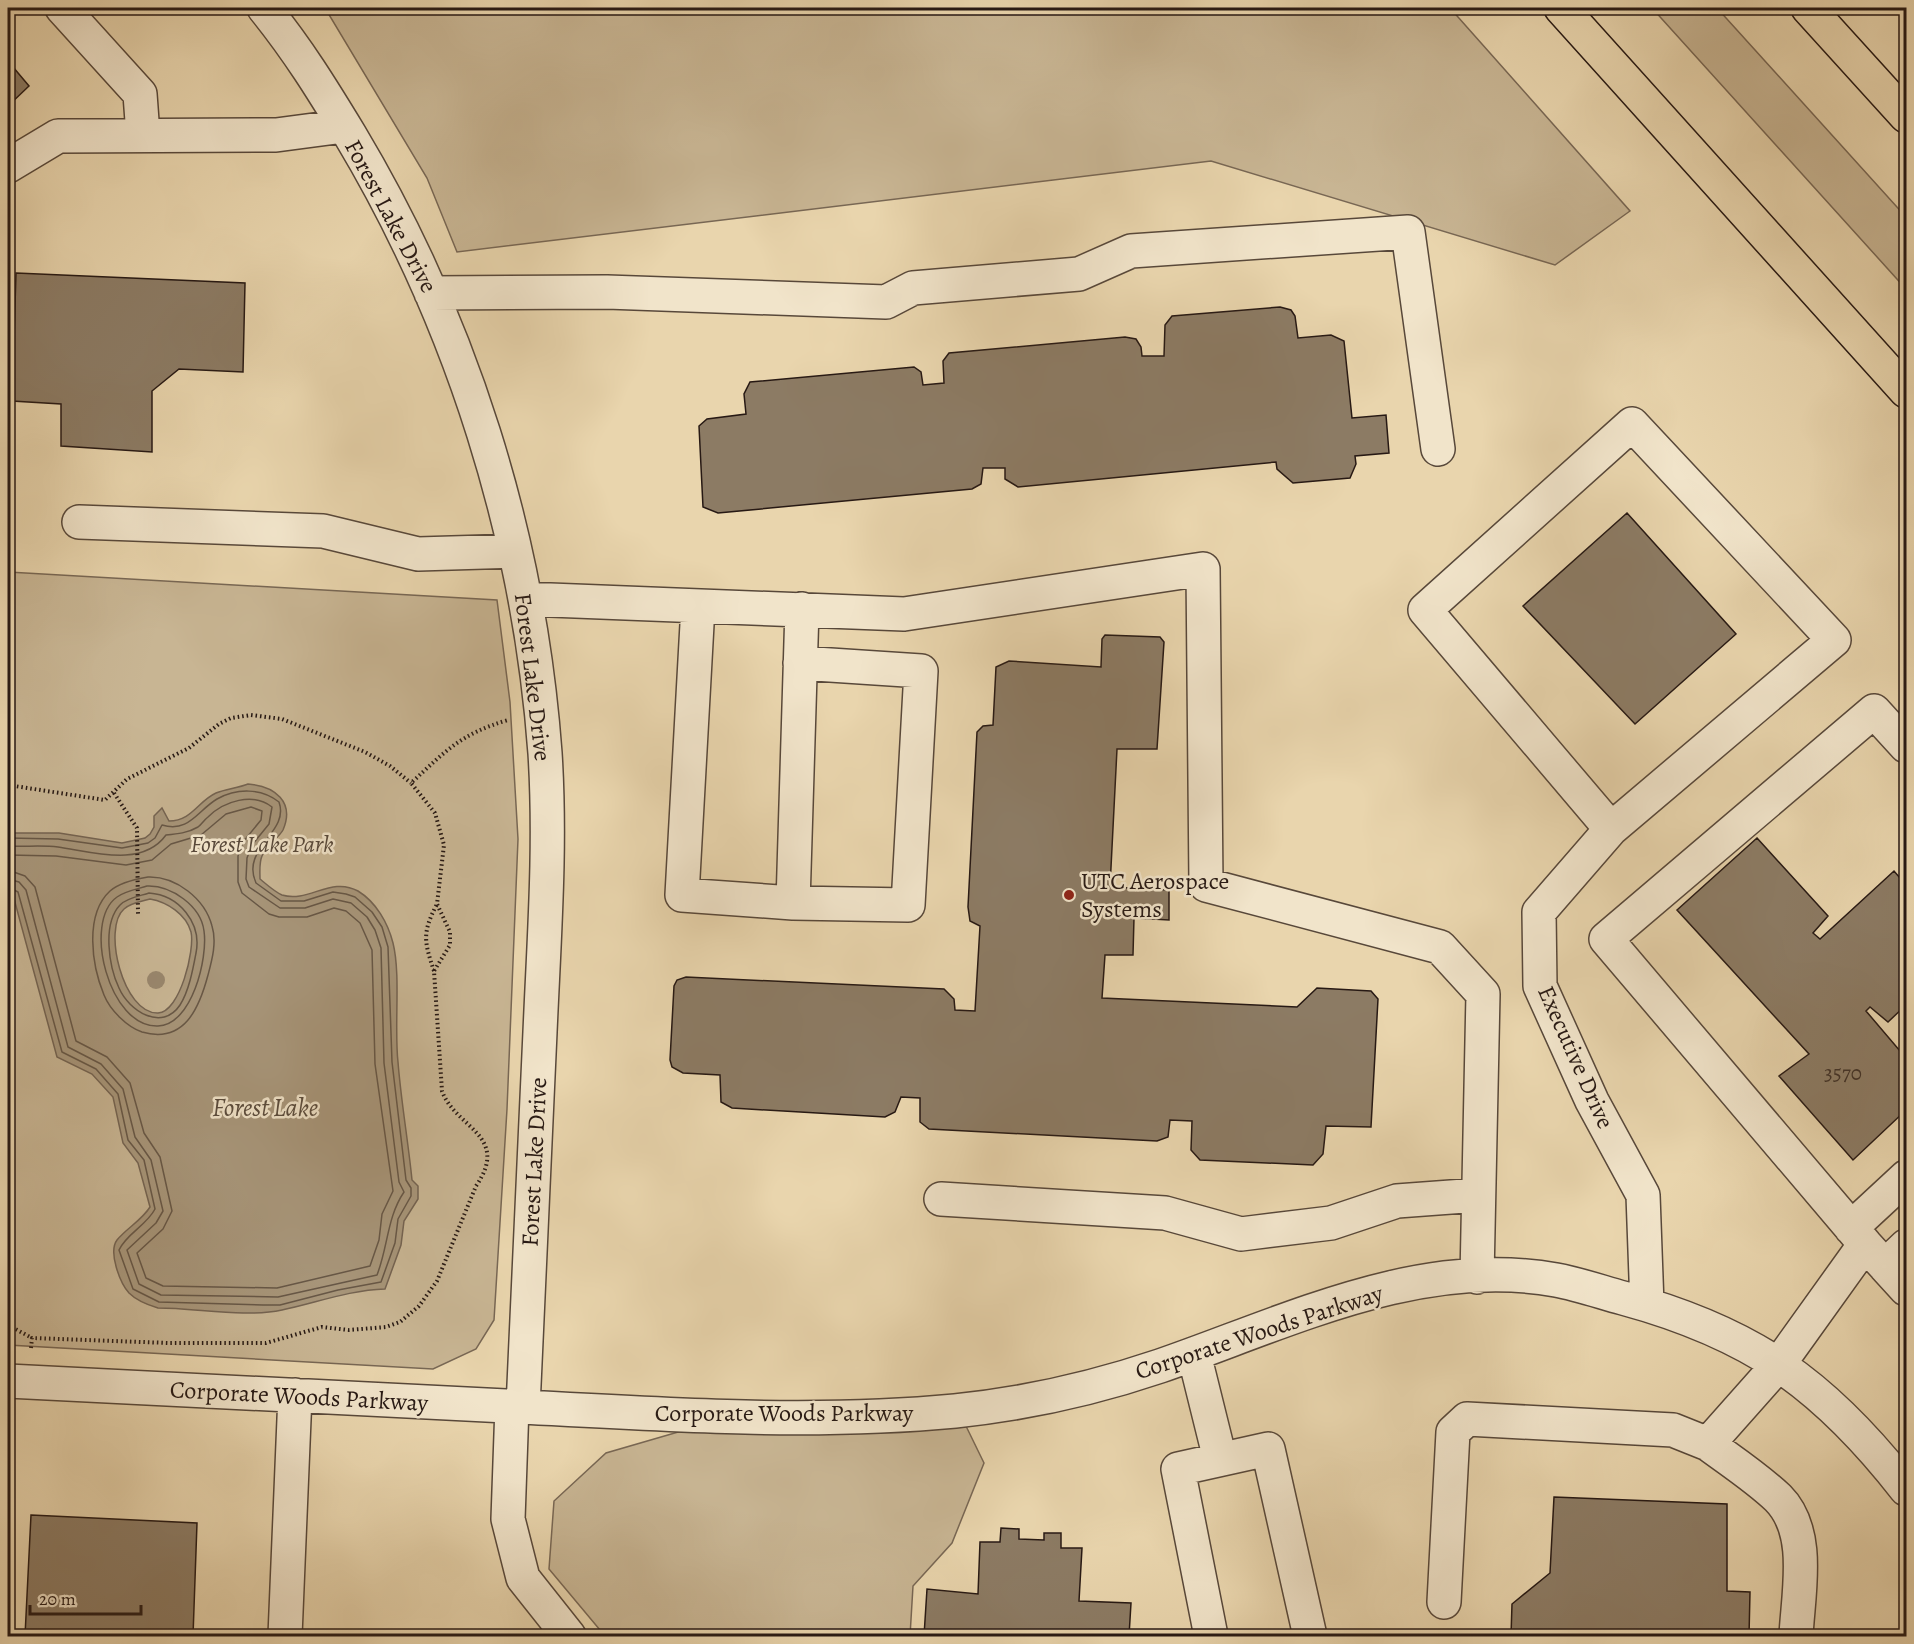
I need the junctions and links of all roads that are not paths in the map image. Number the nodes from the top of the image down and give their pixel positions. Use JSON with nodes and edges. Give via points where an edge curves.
{"nodes":[{"id":1,"x":62,"y":8,"type":"edge"},
{"id":2,"x":264,"y":8,"type":"edge"},
{"id":3,"x":1561,"y":8,"type":"edge"},
{"id":4,"x":1808,"y":8,"type":"edge"},
{"id":5,"x":1906,"y":116,"type":"edge"},
{"id":6,"x":344,"y":126,"type":"junction"},
{"id":7,"x":143,"y":135,"type":"junction"},
{"id":8,"x":8,"y":166,"type":"edge"},
{"id":9,"x":431,"y":293,"type":"junction"},
{"id":10,"x":1906,"y":391,"type":"edge"},
{"id":11,"x":1438,"y":449,"type":"dead end"},
{"id":12,"x":79,"y":522,"type":"dead end"},
{"id":13,"x":514,"y":551,"type":"junction"},
{"id":14,"x":525,"y":599,"type":"junction"},
{"id":15,"x":698,"y":606,"type":"junction"},
{"id":16,"x":802,"y":609,"type":"junction"},
{"id":17,"x":800,"y":663,"type":"junction"},
{"id":18,"x":1906,"y":746,"type":"edge"},
{"id":19,"x":1611,"y":829,"type":"junction"},
{"id":20,"x":793,"y":903,"type":"junction"},
{"id":21,"x":1906,"y":1177,"type":"edge"},
{"id":22,"x":1478,"y":1195,"type":"junction"},
{"id":23,"x":941,"y":1199,"type":"dead end"},
{"id":24,"x":1883,"y":1255,"type":"edge"},
{"id":25,"x":1477,"y":1276,"type":"junction"},
{"id":26,"x":1647,"y":1305,"type":"junction"},
{"id":27,"x":1194,"y":1354,"type":"junction"},
{"id":28,"x":1779,"y":1364,"type":"junction"},
{"id":29,"x":18,"y":1382,"type":"edge"},
{"id":30,"x":296,"y":1395,"type":"junction"},
{"id":31,"x":517,"y":1407,"type":"junction"},
{"id":32,"x":1708,"y":1444,"type":"junction"},
{"id":33,"x":1220,"y":1459,"type":"junction"},
{"id":34,"x":1906,"y":1489,"type":"edge"},
{"id":35,"x":1444,"y":1602,"type":"dead end"},
{"id":36,"x":285,"y":1636,"type":"edge"},
{"id":37,"x":568,"y":1636,"type":"edge"},
{"id":38,"x":1211,"y":1636,"type":"edge"},
{"id":39,"x":1310,"y":1636,"type":"edge"},
{"id":40,"x":1796,"y":1636,"type":"edge"}],
"edges":[{"from":1,"to":7,"type":"street","via":[[141,94]]},
{"from":2,"to":6,"type":"street","name":"Forest Lake Drive","via":[[299,50]]},
{"from":3,"to":10,"type":"highway"},
{"from":4,"to":5,"type":"highway"},
{"from":6,"to":7,"type":"street","via":[[276,135]]},
{"from":6,"to":9,"type":"street","name":"Forest Lake Drive","via":[[380,186]]},
{"from":7,"to":8,"type":"street","via":[[58,136]]},
{"from":9,"to":11,"type":"street","via":[[607,292],[886,302],[913,288],[1079,274],[1131,251],[1408,232]]},
{"from":9,"to":13,"type":"street","name":"Forest Lake Drive","via":[[472,395],[507,512]]},
{"from":12,"to":13,"type":"street","via":[[323,531],[418,554]]},
{"from":13,"to":14,"type":"street","name":"Forest Lake Drive"},
{"from":14,"to":15,"type":"street"},
{"from":14,"to":31,"type":"street","name":"Forest Lake Drive","via":[[545,753],[548,850]]},
{"from":15,"to":16,"type":"street"},
{"from":15,"to":20,"type":"street","via":[[682,895]]},
{"from":16,"to":17,"type":"street"},
{"from":16,"to":22,"type":"street","via":[[904,614],[1203,569],[1206,885],[1440,947],[1483,994]]},
{"from":17,"to":20,"type":"street"},
{"from":17,"to":20,"type":"street","via":[[921,671],[908,905]]},
{"from":18,"to":24,"type":"street","via":[[1874,711],[1606,939]]},
{"from":19,"to":19,"type":"street","name":"Executive Drive","via":[[1834,640],[1632,424],[1425,610]]},
{"from":19,"to":26,"type":"street","name":"Executive Drive","via":[[1539,912],[1540,986],[1592,1101],[1643,1195]]},
{"from":21,"to":24,"type":"street"},
{"from":22,"to":23,"type":"street","via":[[1397,1201],[1331,1223],[1241,1234],[1165,1213]]},
{"from":22,"to":25,"type":"street"},
{"from":24,"to":28,"type":"street"},
{"from":25,"to":26,"type":"street","name":"Corporate Woods Parkway","via":[[1554,1280]]},
{"from":25,"to":27,"type":"street","name":"Corporate Woods Parkway","via":[[1430,1280],[1366,1294]]},
{"from":26,"to":28,"type":"street","name":"Corporate Woods Parkway","via":[[1734,1336]]},
{"from":27,"to":31,"type":"street","name":"Corporate Woods Parkway","via":[[1058,1393],[962,1410],[864,1418],[640,1414]]},
{"from":27,"to":33,"type":"street"},
{"from":28,"to":32,"type":"street"},
{"from":28,"to":34,"type":"street","name":"Corporate Woods Parkway","via":[[1827,1401],[1870,1443]]},
{"from":29,"to":30,"type":"street","name":"Corporate Woods Parkway"},
{"from":30,"to":31,"type":"street","name":"Corporate Woods Parkway"},
{"from":30,"to":36,"type":"street"},
{"from":31,"to":37,"type":"street","name":"Forest Lake Drive","via":[[508,1519],[523,1578]]},
{"from":32,"to":35,"type":"street","via":[[1673,1430],[1467,1419],[1453,1432]]},
{"from":32,"to":40,"type":"street","via":[[1779,1499],[1794,1523],[1800,1557]]},
{"from":33,"to":38,"type":"street","via":[[1178,1469]]},
{"from":33,"to":39,"type":"street","via":[[1268,1449]]}]}
